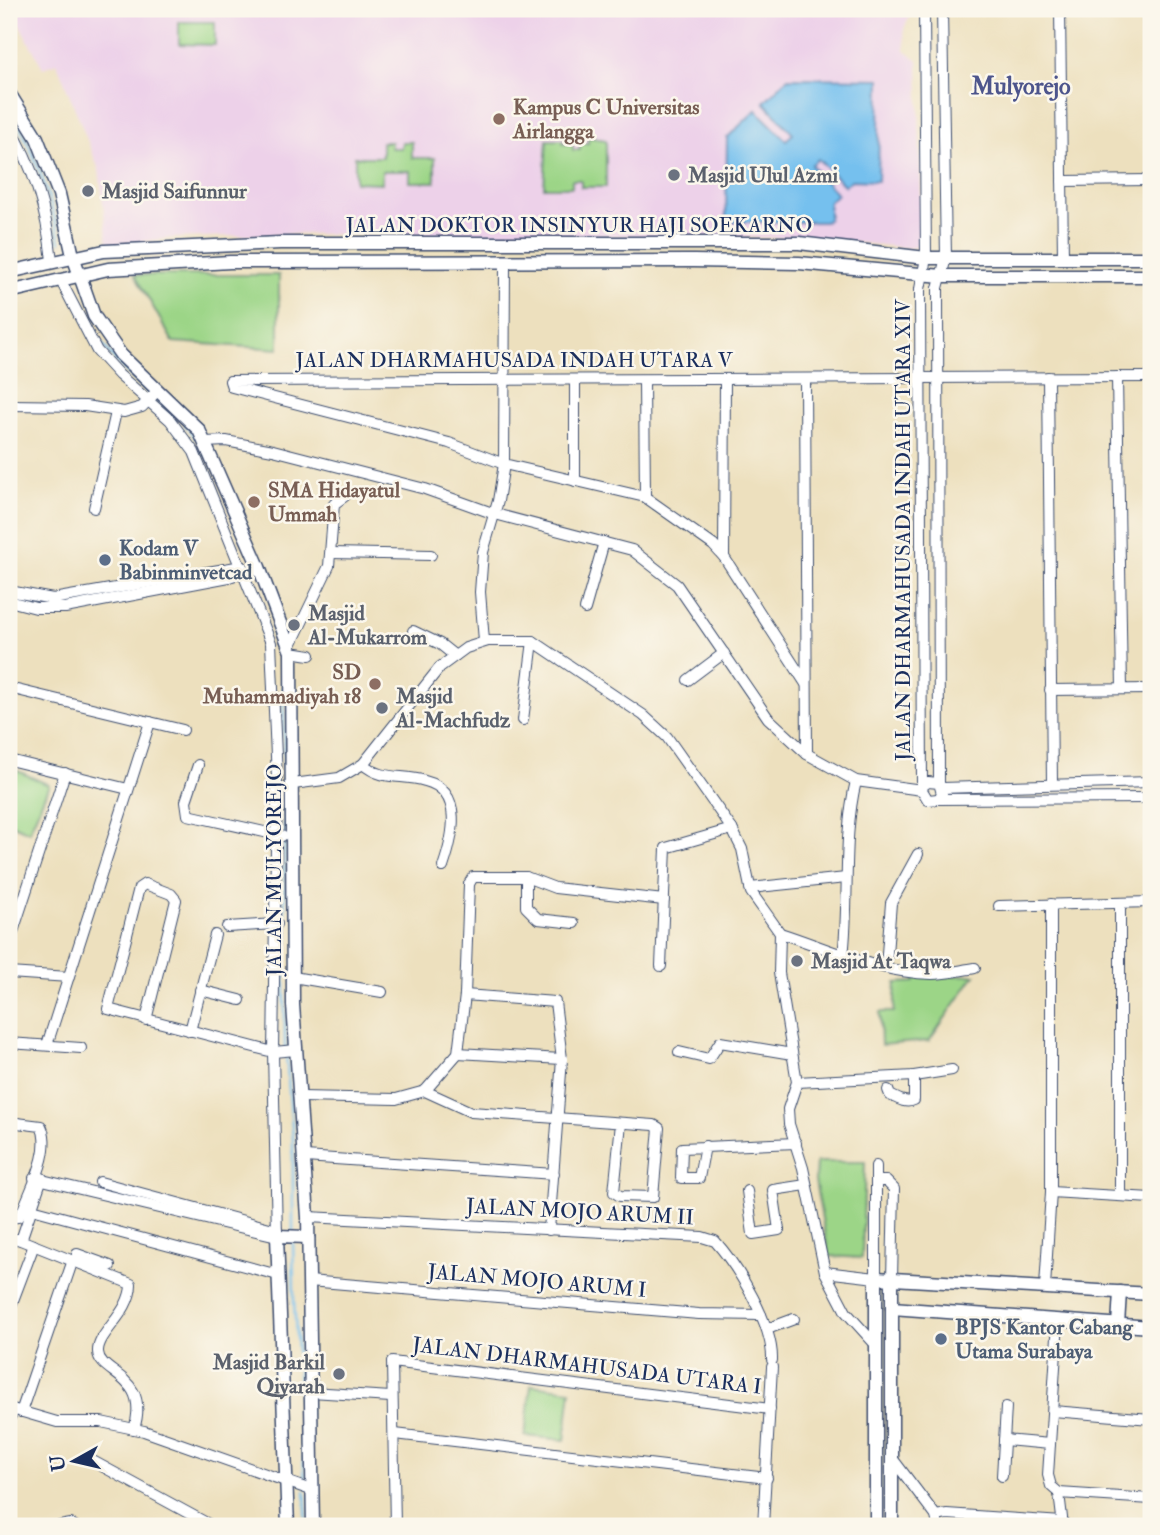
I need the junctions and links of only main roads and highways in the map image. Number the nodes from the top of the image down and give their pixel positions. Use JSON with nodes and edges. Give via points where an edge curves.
{"nodes":[{"id":1,"x":9,"y":93,"type":"edge"},
{"id":2,"x":19,"y":129,"type":"edge"},
{"id":3,"x":63,"y":258,"type":"junction"},
{"id":4,"x":1151,"y":258,"type":"edge"},
{"id":5,"x":108,"y":269,"type":"junction"},
{"id":6,"x":9,"y":272,"type":"edge"},
{"id":7,"x":1151,"y":276,"type":"edge"},
{"id":8,"x":70,"y":278,"type":"junction"},
{"id":9,"x":9,"y":292,"type":"edge"},
{"id":10,"x":88,"y":301,"type":"junction"},
{"id":11,"x":288,"y":1235,"type":"junction"},
{"id":12,"x":892,"y":1279,"type":"junction"},
{"id":13,"x":1121,"y":1292,"type":"junction"},
{"id":14,"x":1151,"y":1294,"type":"edge"},
{"id":15,"x":892,"y":1308,"type":"junction"},
{"id":16,"x":1118,"y":1325,"type":"junction"},
{"id":17,"x":1151,"y":1327,"type":"edge"},
{"id":18,"x":288,"y":1526,"type":"edge"},
{"id":19,"x":313,"y":1526,"type":"edge"},
{"id":20,"x":876,"y":1526,"type":"edge"},
{"id":21,"x":892,"y":1526,"type":"edge"}],
"edges":[{"from":1,"to":2,"type":"main road","name":"JALAN MULYOREJO"},
{"from":2,"to":3,"type":"main road","name":"JALAN MULYOREJO","via":[[59,194],[56,223]]},
{"from":3,"to":4,"type":"main road","name":"JALAN DOKTOR INSINYUR HAJI SOEKARNO","via":[[206,244],[694,242],[832,245],[946,258]]},
{"from":3,"to":6,"type":"main road","name":"JALAN DOKTOR INSINYUR HAJI SOEKARNO"},
{"from":3,"to":8,"type":"main road","name":"JALAN MULYOREJO"},
{"from":5,"to":7,"type":"main road","name":"JALAN DOKTOR INSINYUR HAJI SOEKARNO","via":[[230,262],[505,261],[799,263],[942,276]]},
{"from":5,"to":8,"type":"main road","name":"JALAN DOKTOR INSINYUR HAJI SOEKARNO"},
{"from":5,"to":10,"type":"main road","via":[[95,283]]},
{"from":8,"to":9,"type":"main road","name":"JALAN DOKTOR INSINYUR HAJI SOEKARNO"},
{"from":8,"to":10,"type":"main road","name":"JALAN MULYOREJO"},
{"from":10,"to":11,"type":"main road","name":"JALAN MULYOREJO","via":[[120,364],[198,430],[205,442],[249,567],[290,649],[283,710],[283,928],[293,977],[293,1051],[305,1097],[308,1217]]},
{"from":11,"to":18,"type":"main road","via":[[278,1275]]},
{"from":11,"to":19,"type":"main road","name":"JALAN MULYOREJO","via":[[309,1281]]},
{"from":12,"to":13,"type":"main road"},
{"from":12,"to":15,"type":"main road"},
{"from":12,"to":20,"type":"main road","via":[[876,1278]]},
{"from":13,"to":14,"type":"main road"},
{"from":13,"to":16,"type":"main road"},
{"from":15,"to":16,"type":"main road"},
{"from":15,"to":21,"type":"main road"},
{"from":16,"to":17,"type":"main road"}]}
